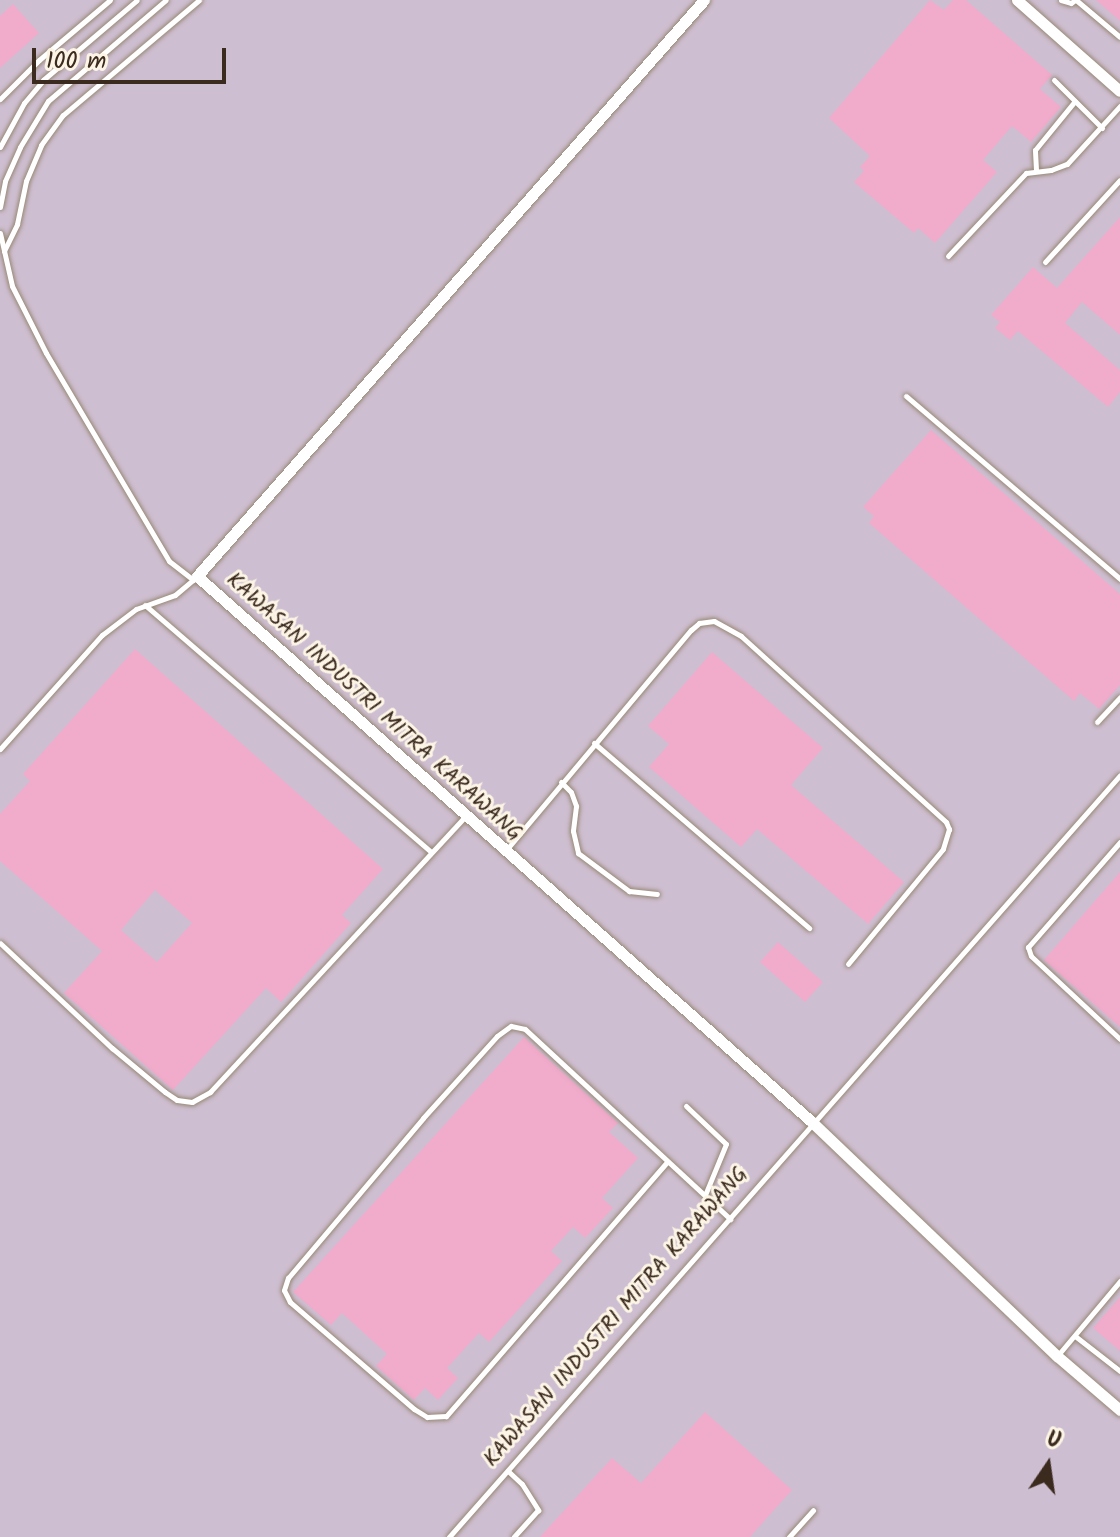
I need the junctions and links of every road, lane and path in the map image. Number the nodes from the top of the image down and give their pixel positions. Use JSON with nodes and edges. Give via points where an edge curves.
{"nodes":[{"id":1,"x":110,"y":0,"type":"edge"},
{"id":2,"x":137,"y":0,"type":"edge"},
{"id":3,"x":166,"y":0,"type":"edge"},
{"id":4,"x":199,"y":0,"type":"edge"},
{"id":5,"x":704,"y":0,"type":"edge"},
{"id":6,"x":1017,"y":0,"type":"edge"},
{"id":7,"x":1061,"y":0,"type":"edge"},
{"id":8,"x":1076,"y":0,"type":"edge"},
{"id":9,"x":1120,"y":37,"type":"edge"},
{"id":10,"x":1054,"y":80,"type":"dead end"},
{"id":11,"x":1120,"y":91,"type":"edge"},
{"id":12,"x":0,"y":99,"type":"edge"},
{"id":13,"x":1075,"y":101,"type":"junction"},
{"id":14,"x":1120,"y":106,"type":"edge"},
{"id":15,"x":1102,"y":128,"type":"junction"},
{"id":16,"x":0,"y":147,"type":"edge"},
{"id":17,"x":1036,"y":170,"type":"junction"},
{"id":18,"x":1120,"y":180,"type":"edge"},
{"id":19,"x":0,"y":207,"type":"edge"},
{"id":20,"x":0,"y":233,"type":"edge"},
{"id":21,"x":4,"y":252,"type":"junction"},
{"id":22,"x":948,"y":256,"type":"dead end"},
{"id":23,"x":1045,"y":262,"type":"dead end"},
{"id":24,"x":906,"y":396,"type":"dead end"},
{"id":25,"x":195,"y":578,"type":"junction"},
{"id":26,"x":1120,"y":579,"type":"edge"},
{"id":27,"x":145,"y":605,"type":"junction"},
{"id":28,"x":1120,"y":697,"type":"edge"},
{"id":29,"x":1097,"y":722,"type":"dead end"},
{"id":30,"x":594,"y":743,"type":"junction"},
{"id":31,"x":0,"y":749,"type":"edge"},
{"id":32,"x":1120,"y":775,"type":"edge"},
{"id":33,"x":561,"y":782,"type":"junction"},
{"id":34,"x":466,"y":816,"type":"junction"},
{"id":35,"x":1120,"y":842,"type":"edge"},
{"id":36,"x":505,"y":851,"type":"junction"},
{"id":37,"x":431,"y":852,"type":"junction"},
{"id":38,"x":657,"y":894,"type":"dead end"},
{"id":39,"x":809,"y":928,"type":"dead end"},
{"id":40,"x":0,"y":943,"type":"edge"},
{"id":41,"x":848,"y":964,"type":"dead end"},
{"id":42,"x":1120,"y":1039,"type":"edge"},
{"id":43,"x":686,"y":1106,"type":"dead end"},
{"id":44,"x":812,"y":1122,"type":"junction"},
{"id":45,"x":667,"y":1162,"type":"junction"},
{"id":46,"x":705,"y":1195,"type":"junction"},
{"id":47,"x":730,"y":1219,"type":"junction"},
{"id":48,"x":1120,"y":1281,"type":"edge"},
{"id":49,"x":1075,"y":1336,"type":"junction"},
{"id":50,"x":1057,"y":1356,"type":"junction"},
{"id":51,"x":1120,"y":1371,"type":"edge"},
{"id":52,"x":1120,"y":1410,"type":"edge"},
{"id":53,"x":508,"y":1471,"type":"junction"},
{"id":54,"x":813,"y":1510,"type":"dead end"},
{"id":55,"x":449,"y":1537,"type":"edge"},
{"id":56,"x":514,"y":1537,"type":"edge"},
{"id":57,"x":789,"y":1537,"type":"edge"}],
"edges":[{"from":1,"to":12,"type":"lane"},
{"from":2,"to":16,"type":"lane","via":[[43,80]]},
{"from":3,"to":19,"type":"lane","via":[[48,101],[20,147]]},
{"from":4,"to":21,"type":"lane","via":[[63,115],[41,145]]},
{"from":5,"to":25,"type":"street","name":"KAWASAN INDUSTRI MITRA KARAWANG"},
{"from":6,"to":11,"type":"street"},
{"from":7,"to":8,"type":"lane"},
{"from":8,"to":9,"type":"lane"},
{"from":10,"to":13,"type":"lane"},
{"from":13,"to":15,"type":"lane"},
{"from":13,"to":17,"type":"lane","via":[[1035,150]]},
{"from":14,"to":15,"type":"lane"},
{"from":15,"to":17,"type":"lane","via":[[1067,164]]},
{"from":17,"to":22,"type":"lane","via":[[1026,173]]},
{"from":18,"to":23,"type":"lane"},
{"from":20,"to":21,"type":"lane"},
{"from":21,"to":25,"type":"lane","via":[[12,286],[46,353],[169,561]]},
{"from":24,"to":26,"type":"lane"},
{"from":25,"to":27,"type":"lane","via":[[175,595]]},
{"from":25,"to":34,"type":"street","name":"KAWASAN INDUSTRI MITRA KARAWANG"},
{"from":27,"to":31,"type":"lane","via":[[102,635]]},
{"from":27,"to":37,"type":"lane"},
{"from":28,"to":29,"type":"lane"},
{"from":30,"to":33,"type":"lane"},
{"from":30,"to":39,"type":"lane"},
{"from":30,"to":41,"type":"lane","via":[[699,623],[725,625],[764,656],[941,816],[949,829],[943,849]]},
{"from":32,"to":44,"type":"lane","name":"KAWASAN INDUSTRI MITRA KARAWANG"},
{"from":33,"to":36,"type":"lane"},
{"from":33,"to":38,"type":"lane","via":[[576,806],[573,831],[578,853],[629,891]]},
{"from":34,"to":36,"type":"street","name":"KAWASAN INDUSTRI MITRA KARAWANG"},
{"from":34,"to":37,"type":"lane"},
{"from":35,"to":42,"type":"lane","via":[[1028,947],[1031,956]]},
{"from":36,"to":44,"type":"street","name":"KAWASAN INDUSTRI MITRA KARAWANG"},
{"from":37,"to":40,"type":"lane","via":[[210,1092],[192,1102],[165,1092]]},
{"from":43,"to":46,"type":"lane","via":[[726,1144]]},
{"from":44,"to":47,"type":"lane","name":"KAWASAN INDUSTRI MITRA KARAWANG"},
{"from":44,"to":50,"type":"street","name":"KAWASAN INDUSTRI MITRA KARAWANG"},
{"from":45,"to":45,"type":"lane","via":[[446,1416],[427,1417],[414,1409],[290,1302],[284,1290],[288,1278],[423,1118],[511,1026],[525,1029]]},
{"from":45,"to":46,"type":"lane"},
{"from":46,"to":47,"type":"lane"},
{"from":47,"to":53,"type":"lane","name":"KAWASAN INDUSTRI MITRA KARAWANG"},
{"from":48,"to":49,"type":"lane"},
{"from":49,"to":50,"type":"lane"},
{"from":49,"to":51,"type":"lane"},
{"from":50,"to":52,"type":"street","name":"KAWASAN INDUSTRI MITRA KARAWANG"},
{"from":53,"to":55,"type":"lane","name":"KAWASAN INDUSTRI MITRA KARAWANG"},
{"from":53,"to":56,"type":"lane","via":[[538,1510]]},
{"from":54,"to":57,"type":"lane"}]}
